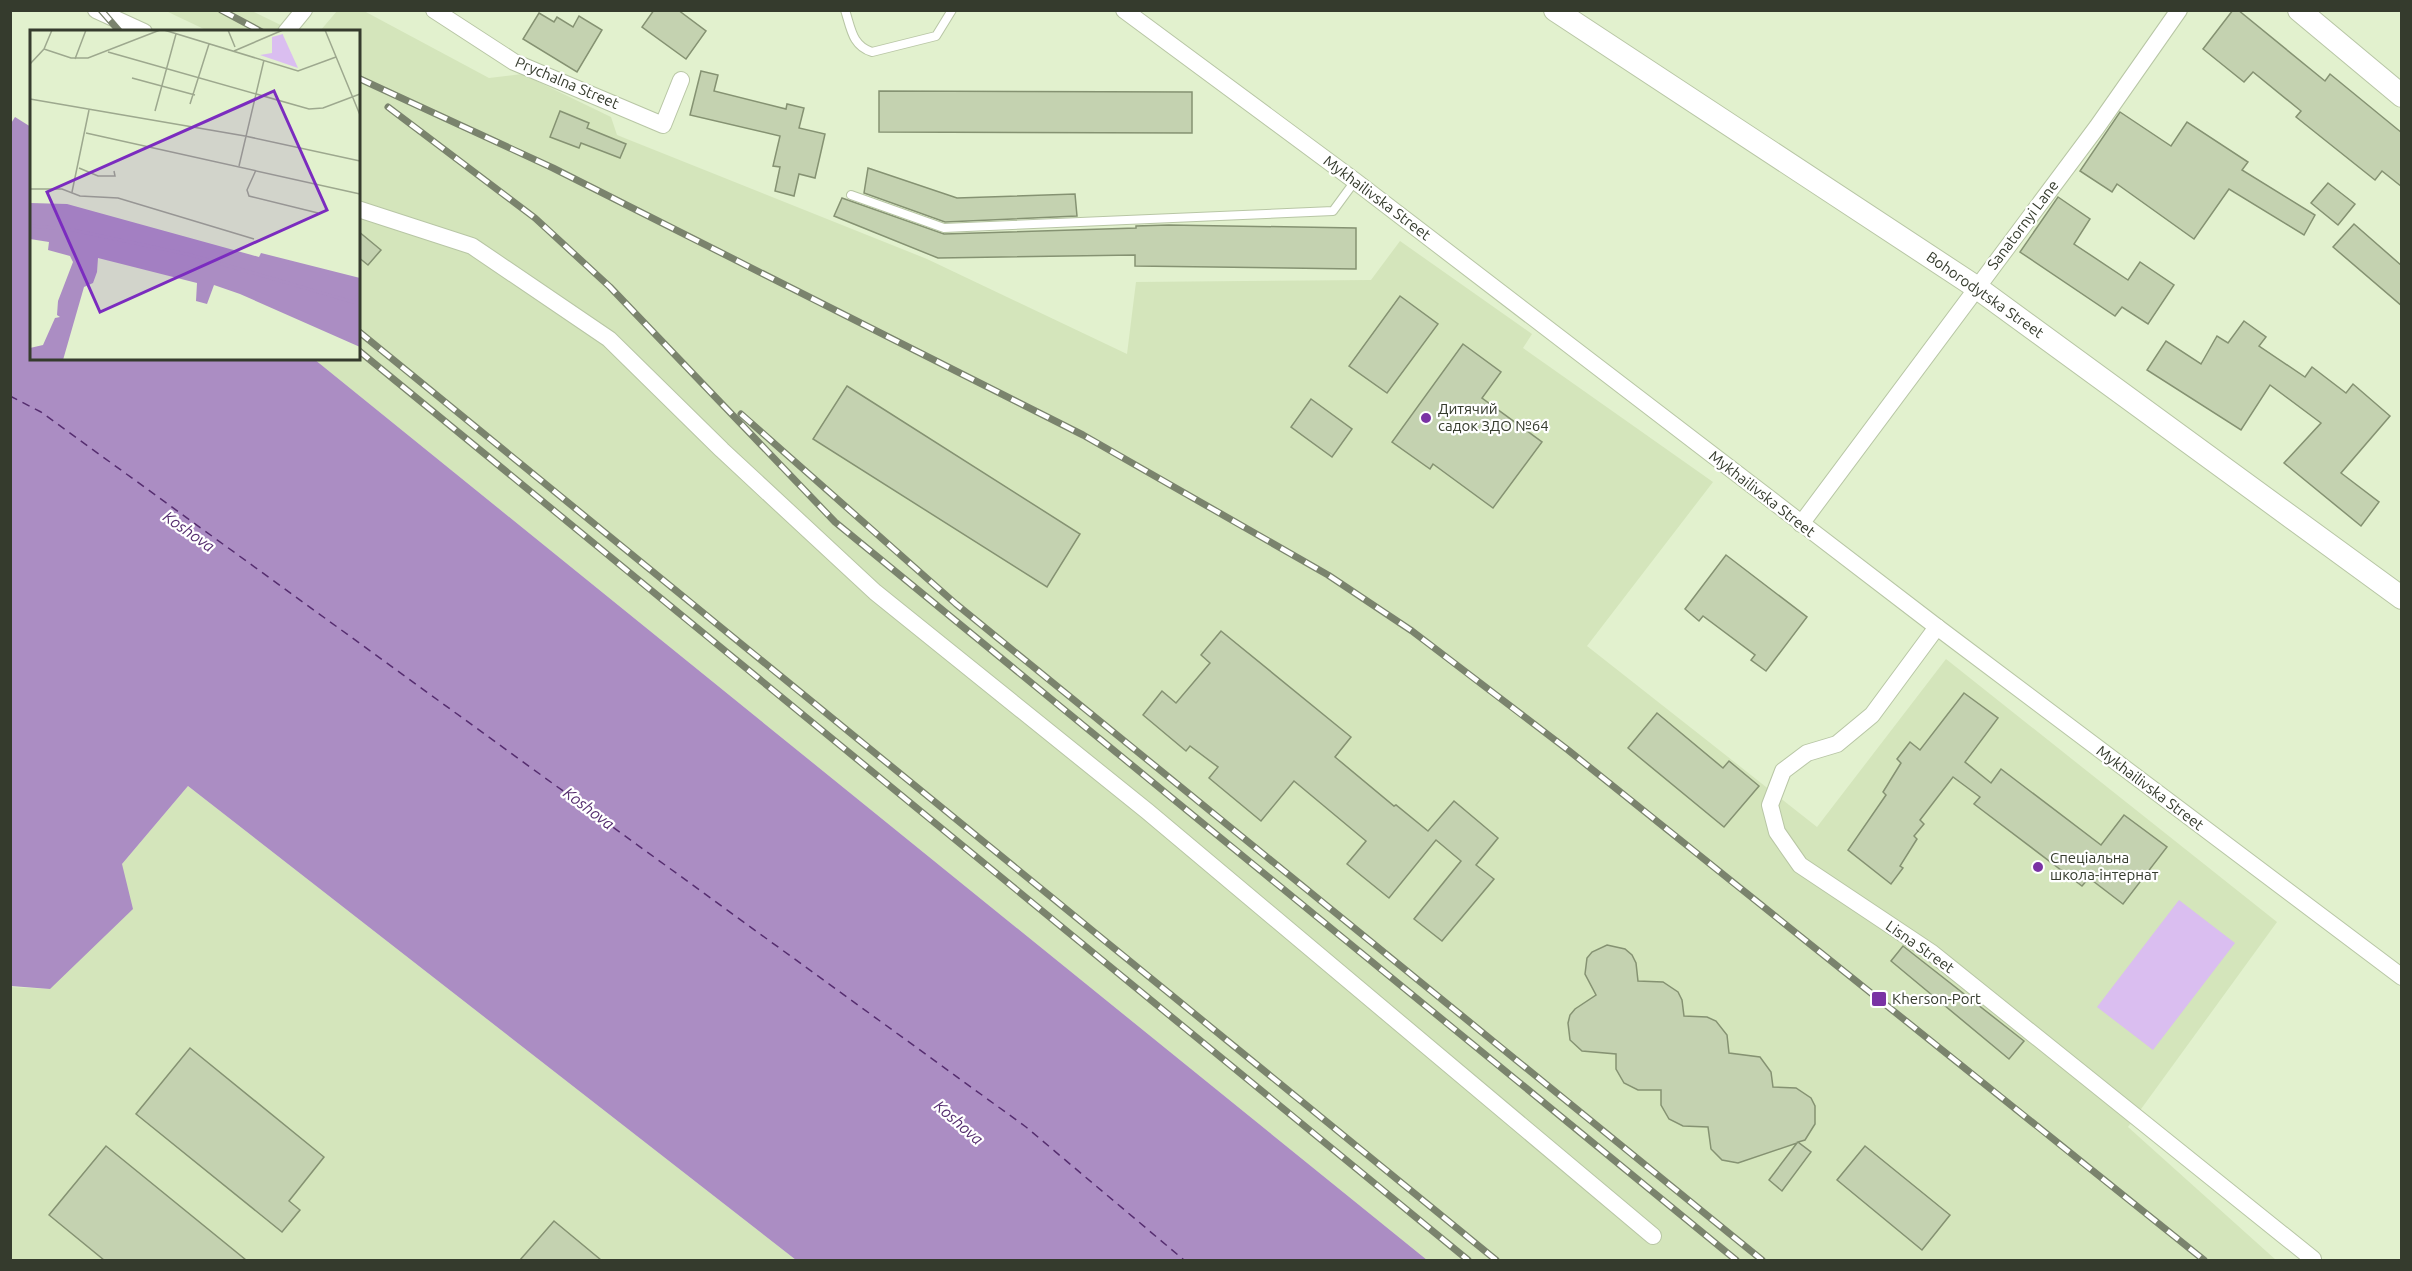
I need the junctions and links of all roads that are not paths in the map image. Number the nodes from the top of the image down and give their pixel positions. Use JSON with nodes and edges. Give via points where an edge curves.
{"nodes":[{"id":1,"x":96,"y":10,"type":"edge"},
{"id":2,"x":304,"y":10,"type":"edge"},
{"id":3,"x":434,"y":10,"type":"edge"},
{"id":4,"x":845,"y":10,"type":"edge"},
{"id":5,"x":952,"y":10,"type":"edge"},
{"id":6,"x":1124,"y":10,"type":"edge"},
{"id":7,"x":1555,"y":10,"type":"edge"},
{"id":8,"x":2179,"y":10,"type":"edge"},
{"id":9,"x":2299,"y":10,"type":"edge"},
{"id":10,"x":140,"y":30,"type":"edge"},
{"id":11,"x":288,"y":30,"type":"edge"},
{"id":12,"x":681,"y":80,"type":"dead end"},
{"id":13,"x":2402,"y":96,"type":"edge"},
{"id":14,"x":1355,"y":181,"type":"junction"},
{"id":15,"x":851,"y":195,"type":"dead end"},
{"id":16,"x":360,"y":210,"type":"edge"},
{"id":17,"x":1976,"y":287,"type":"junction"},
{"id":18,"x":1801,"y":524,"type":"junction"},
{"id":19,"x":2402,"y":598,"type":"edge"},
{"id":20,"x":1936,"y":627,"type":"junction"},
{"id":21,"x":2402,"y":977,"type":"edge"},
{"id":22,"x":1653,"y":1236,"type":"dead end"},
{"id":23,"x":2313,"y":1258,"type":"dead end"}],
"edges":[{"from":1,"to":10,"type":"street"},
{"from":2,"to":11,"type":"street"},
{"from":3,"to":12,"type":"street","name":"Prychalna Street","via":[[514,62],[663,124]]},
{"from":4,"to":5,"type":"lane","via":[[855,42],[872,52],[936,36]]},
{"from":6,"to":14,"type":"street","name":"Mykhailivska Street"},
{"from":7,"to":17,"type":"street","name":"Bohorodytska Street"},
{"from":8,"to":17,"type":"street","name":"Sanatornyi Lane"},
{"from":9,"to":13,"type":"street"},
{"from":14,"to":15,"type":"lane","via":[[1333,211],[944,228]]},
{"from":14,"to":18,"type":"street","name":"Mykhailivska Street"},
{"from":16,"to":22,"type":"street","via":[[472,246],[609,339],[875,592],[1147,811]]},
{"from":17,"to":18,"type":"street","name":"Sanatornyi Lane"},
{"from":17,"to":19,"type":"street","name":"Bohorodytska Street"},
{"from":18,"to":20,"type":"street","name":"Mykhailivska Street"},
{"from":20,"to":21,"type":"street","name":"Mykhailivska Street"},
{"from":20,"to":23,"type":"street","name":"Lisna Street","via":[[1872,715],[1837,744],[1807,753],[1783,771],[1770,805],[1777,832],[1800,865],[1932,953]]}]}
